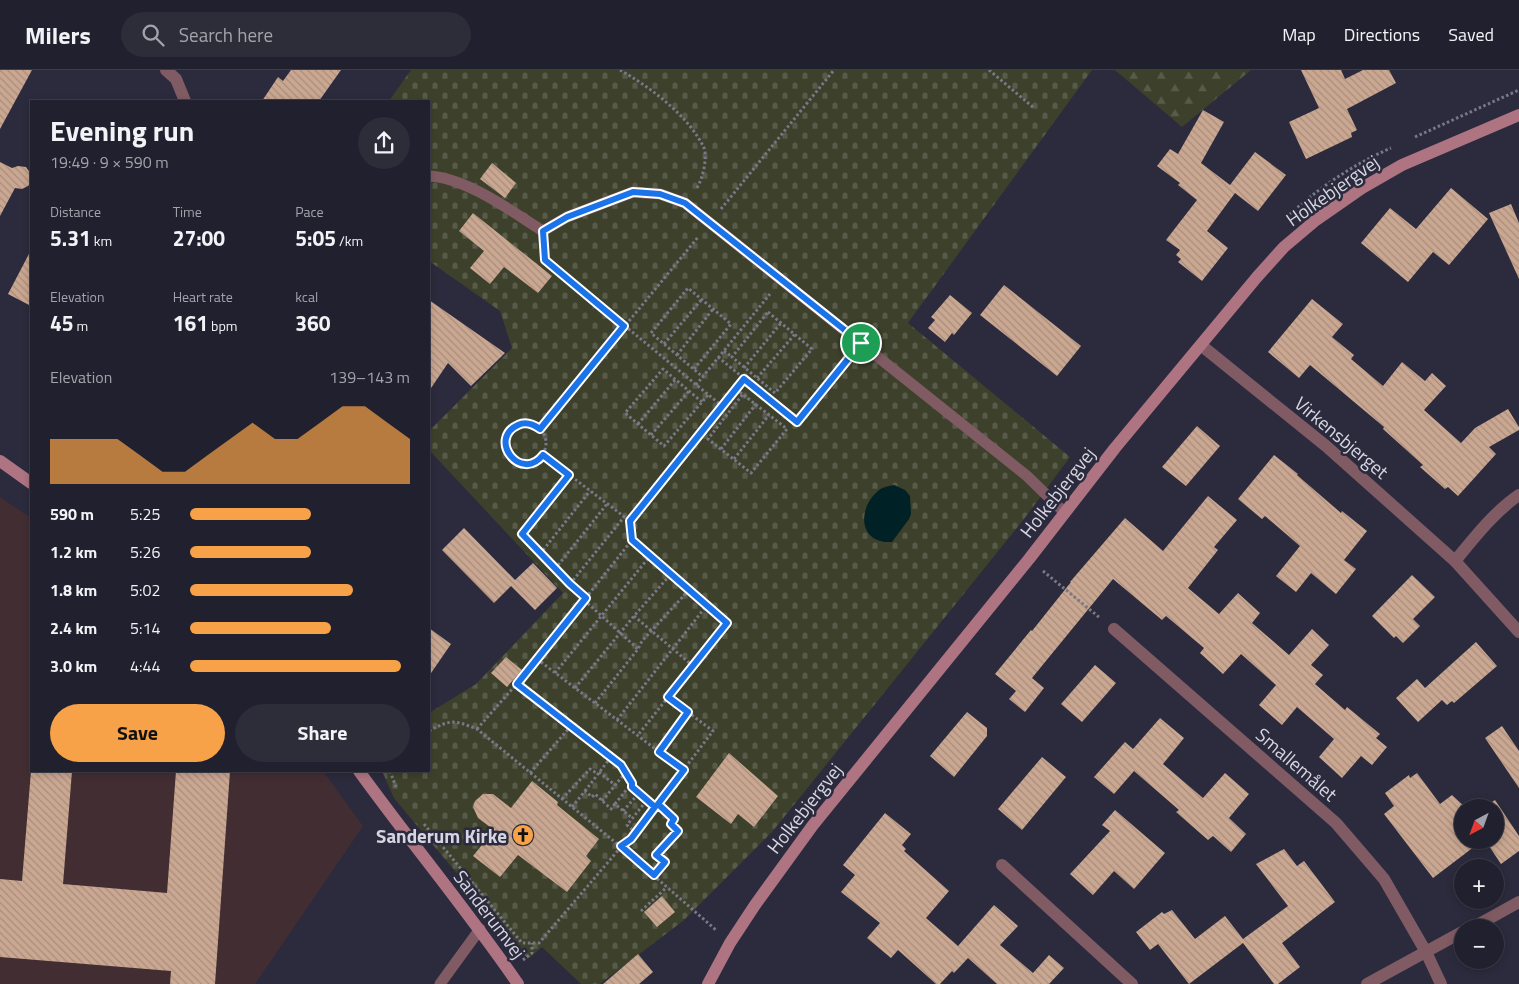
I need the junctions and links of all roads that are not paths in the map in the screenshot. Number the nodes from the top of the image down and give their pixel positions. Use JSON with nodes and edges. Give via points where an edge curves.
{"nodes":[{"id":1,"x":166,"y":70,"type":"edge"},
{"id":2,"x":185,"y":100,"type":"edge"},
{"id":3,"x":1519,"y":115,"type":"edge"},
{"id":4,"x":430,"y":176,"type":"edge"},
{"id":5,"x":1202,"y":346,"type":"junction"},
{"id":6,"x":0,"y":462,"type":"edge"},
{"id":7,"x":30,"y":482,"type":"edge"},
{"id":8,"x":1519,"y":495,"type":"edge"},
{"id":9,"x":1065,"y":512,"type":"junction"},
{"id":10,"x":1455,"y":561,"type":"junction"},
{"id":11,"x":1114,"y":629,"type":"road end"},
{"id":12,"x":1519,"y":632,"type":"edge"},
{"id":13,"x":360,"y":772,"type":"edge"},
{"id":14,"x":1002,"y":865,"type":"dead end"},
{"id":15,"x":1519,"y":902,"type":"edge"},
{"id":16,"x":1488,"y":919,"type":"edge"},
{"id":17,"x":480,"y":929,"type":"junction"},
{"id":18,"x":1454,"y":936,"type":"edge"},
{"id":19,"x":1426,"y":952,"type":"junction"},
{"id":20,"x":440,"y":984,"type":"edge"},
{"id":21,"x":518,"y":984,"type":"edge"},
{"id":22,"x":708,"y":984,"type":"edge"},
{"id":23,"x":1132,"y":984,"type":"edge"},
{"id":24,"x":1367,"y":984,"type":"edge"},
{"id":25,"x":1441,"y":984,"type":"edge"}],
"edges":[{"from":1,"to":2,"type":"street","via":[[176,79]]},
{"from":3,"to":5,"type":"street","name":"Holkebjergvej","via":[[1402,165],[1316,220],[1284,247]]},
{"from":4,"to":9,"type":"lane","via":[[442,176],[472,189],[543,231],[567,217],[633,192],[660,194],[685,203],[1027,476]]},
{"from":5,"to":9,"type":"street","name":"Holkebjergvej"},
{"from":5,"to":10,"type":"street","name":"Virkensbjerget","via":[[1326,446]]},
{"from":6,"to":7,"type":"street"},
{"from":8,"to":10,"type":"street","via":[[1481,529]]},
{"from":9,"to":22,"type":"street","name":"Holkebjergvej","via":[[813,825],[755,905]]},
{"from":10,"to":12,"type":"street","name":"Virkensbjerget"},
{"from":11,"to":19,"type":"street","name":"Smallemålet","via":[[1336,823],[1384,879]]},
{"from":13,"to":17,"type":"street","name":"Sanderumvej"},
{"from":14,"to":23,"type":"street"},
{"from":15,"to":16,"type":"street"},
{"from":17,"to":20,"type":"lane"},
{"from":17,"to":21,"type":"street","name":"Sanderumvej"},
{"from":18,"to":19,"type":"street"},
{"from":19,"to":24,"type":"street"},
{"from":19,"to":25,"type":"street","name":"Smallemålet"}]}
